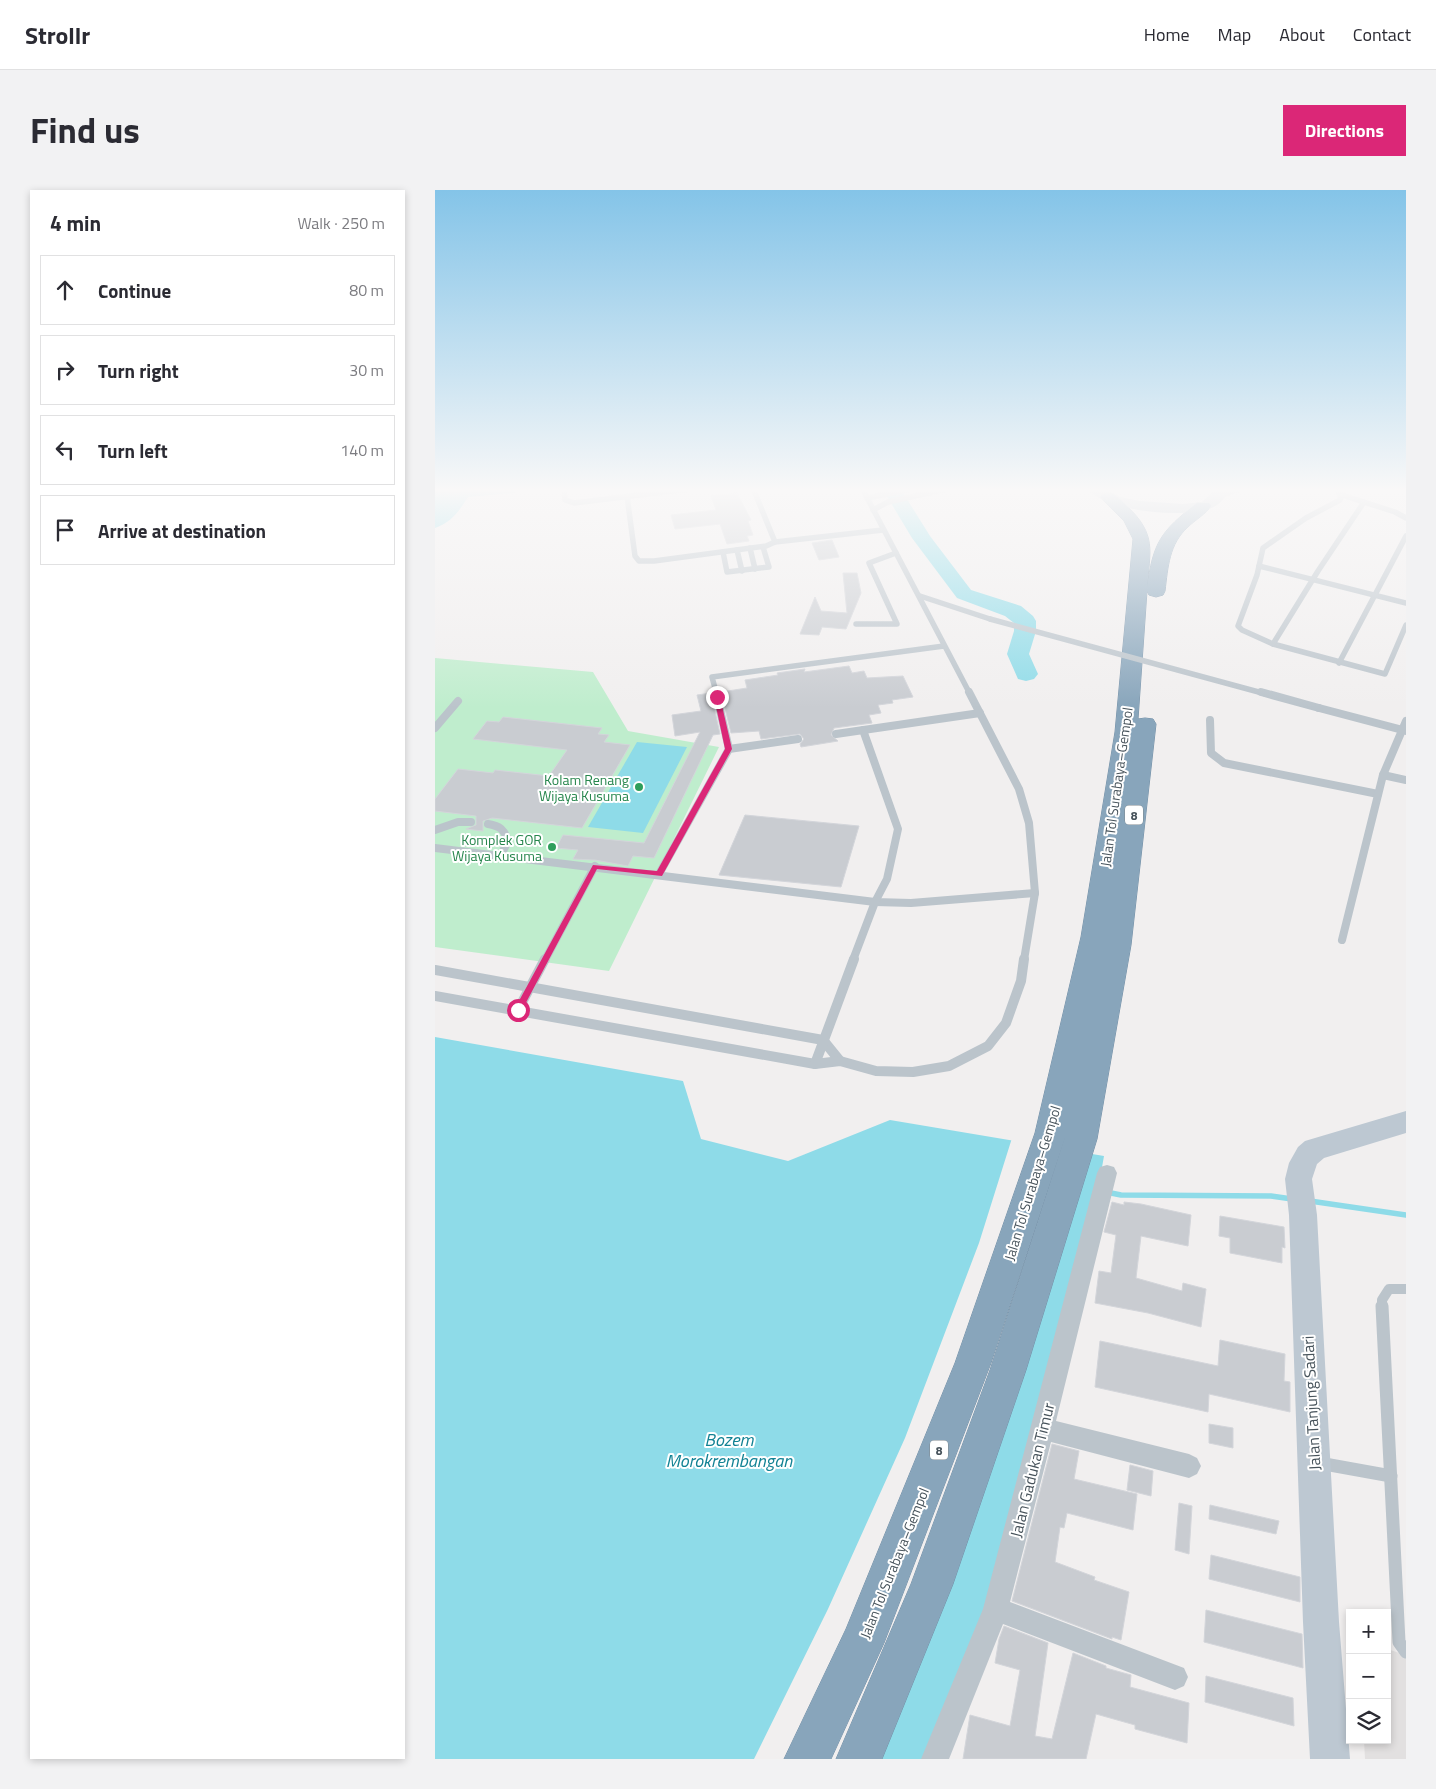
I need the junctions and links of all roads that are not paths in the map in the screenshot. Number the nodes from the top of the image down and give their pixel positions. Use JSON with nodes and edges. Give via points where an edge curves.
{"nodes":[{"id":1,"x":642,"y":561,"type":"edge"},
{"id":2,"x":659,"y":561,"type":"edge"},
{"id":3,"x":725,"y":561,"type":"edge"},
{"id":4,"x":740,"y":561,"type":"edge"},
{"id":5,"x":753,"y":561,"type":"edge"},
{"id":6,"x":767,"y":561,"type":"edge"},
{"id":7,"x":874,"y":561,"type":"edge"},
{"id":8,"x":901,"y":561,"type":"edge"},
{"id":9,"x":1140,"y":561,"type":"edge"},
{"id":10,"x":1159,"y":561,"type":"edge"},
{"id":11,"x":1260,"y":561,"type":"edge"},
{"id":12,"x":1325,"y":561,"type":"edge"},
{"id":13,"x":1393,"y":561,"type":"edge"},
{"id":14,"x":1259,"y":566,"type":"junction"},
{"id":15,"x":755,"y":569,"type":"junction"},
{"id":16,"x":742,"y":570,"type":"junction"},
{"id":17,"x":1313,"y":579,"type":"junction"},
{"id":18,"x":1375,"y":595,"type":"junction"},
{"id":19,"x":920,"y":596,"type":"junction"},
{"id":20,"x":1406,"y":603,"type":"edge"},
{"id":21,"x":856,"y":624,"type":"dead end"},
{"id":22,"x":1406,"y":625,"type":"edge"},
{"id":23,"x":1273,"y":644,"type":"junction"},
{"id":24,"x":944,"y":646,"type":"junction"},
{"id":25,"x":1339,"y":663,"type":"junction"},
{"id":26,"x":458,"y":701,"type":"dead end"},
{"id":27,"x":980,"y":714,"type":"junction"},
{"id":28,"x":1210,"y":720,"type":"dead end"},
{"id":29,"x":1406,"y":721,"type":"edge"},
{"id":30,"x":435,"y":728,"type":"edge"},
{"id":31,"x":863,"y":730,"type":"junction"},
{"id":32,"x":1404,"y":731,"type":"edge"},
{"id":33,"x":836,"y":734,"type":"dead end"},
{"id":34,"x":798,"y":739,"type":"dead end"},
{"id":35,"x":729,"y":749,"type":"junction"},
{"id":36,"x":1383,"y":775,"type":"junction"},
{"id":37,"x":1406,"y":780,"type":"edge"},
{"id":38,"x":1378,"y":794,"type":"junction"},
{"id":39,"x":471,"y":822,"type":"dead end"},
{"id":40,"x":488,"y":824,"type":"dead end"},
{"id":41,"x":435,"y":830,"type":"edge"},
{"id":42,"x":435,"y":848,"type":"edge"},
{"id":43,"x":501,"y":856,"type":"junction"},
{"id":44,"x":595,"y":866,"type":"junction"},
{"id":45,"x":659,"y":874,"type":"junction"},
{"id":46,"x":1035,"y":893,"type":"junction"},
{"id":47,"x":875,"y":902,"type":"junction"},
{"id":48,"x":1342,"y":940,"type":"dead end"},
{"id":49,"x":435,"y":970,"type":"edge"},
{"id":50,"x":531,"y":986,"type":"junction"},
{"id":51,"x":435,"y":996,"type":"edge"},
{"id":52,"x":518,"y":1010,"type":"junction"},
{"id":53,"x":823,"y":1040,"type":"junction"},
{"id":54,"x":840,"y":1061,"type":"junction"},
{"id":55,"x":815,"y":1064,"type":"junction"},
{"id":56,"x":1406,"y":1122,"type":"edge"},
{"id":57,"x":1066,"y":1136,"type":"junction"},
{"id":58,"x":1104,"y":1184,"type":"dead end"},
{"id":59,"x":1406,"y":1289,"type":"edge"},
{"id":60,"x":1043,"y":1429,"type":"junction"},
{"id":61,"x":1314,"y":1462,"type":"junction"},
{"id":62,"x":1189,"y":1466,"type":"dead end"},
{"id":63,"x":1391,"y":1476,"type":"junction"},
{"id":64,"x":996,"y":1609,"type":"junction"},
{"id":65,"x":1406,"y":1652,"type":"edge"},
{"id":66,"x":1175,"y":1677,"type":"dead end"},
{"id":67,"x":807,"y":1759,"type":"edge"},
{"id":68,"x":859,"y":1759,"type":"edge"},
{"id":69,"x":935,"y":1759,"type":"edge"},
{"id":70,"x":1330,"y":1759,"type":"edge"}],
"edges":[{"from":1,"to":2,"type":"lane"},
{"from":3,"to":16,"type":"lane","via":[[727,572]]},
{"from":4,"to":16,"type":"lane"},
{"from":5,"to":15,"type":"lane"},
{"from":6,"to":15,"type":"lane","via":[[769,567]]},
{"from":7,"to":21,"type":"lane","via":[[869,563],[897,624]]},
{"from":8,"to":19,"type":"lane"},
{"from":9,"to":57,"type":"highway","name":"Jalan Tol Surabaya–Gempol","number":"8","via":[[1126,732]]},
{"from":10,"to":57,"type":"highway","name":"Jalan Tol Surabaya–Gempol","number":"8","via":[[1144,737],[1118,945]]},
{"from":11,"to":14,"type":"lane"},
{"from":12,"to":17,"type":"lane"},
{"from":13,"to":18,"type":"lane"},
{"from":14,"to":17,"type":"lane"},
{"from":14,"to":23,"type":"lane","via":[[1238,626]]},
{"from":15,"to":16,"type":"lane"},
{"from":17,"to":18,"type":"lane"},
{"from":17,"to":23,"type":"lane"},
{"from":18,"to":20,"type":"lane"},
{"from":18,"to":25,"type":"lane"},
{"from":19,"to":24,"type":"lane"},
{"from":19,"to":32,"type":"lane","bridge":true},
{"from":22,"to":25,"type":"lane","via":[[1385,674]]},
{"from":23,"to":25,"type":"lane"},
{"from":24,"to":27,"type":"lane"},
{"from":24,"to":35,"type":"lane","via":[[712,677]]},
{"from":26,"to":30,"type":"lane"},
{"from":27,"to":31,"type":"lane"},
{"from":27,"to":46,"type":"lane","via":[[1019,789],[1029,823]]},
{"from":28,"to":38,"type":"lane","via":[[1211,753],[1224,763]]},
{"from":29,"to":32,"type":"lane"},
{"from":31,"to":33,"type":"lane"},
{"from":31,"to":47,"type":"lane","via":[[898,829],[887,879]]},
{"from":32,"to":36,"type":"lane"},
{"from":34,"to":35,"type":"lane"},
{"from":35,"to":45,"type":"lane"},
{"from":36,"to":37,"type":"lane"},
{"from":36,"to":38,"type":"lane"},
{"from":38,"to":48,"type":"lane"},
{"from":39,"to":41,"type":"lane","via":[[458,822]]},
{"from":40,"to":43,"type":"lane","via":[[505,831],[508,841]]},
{"from":42,"to":43,"type":"lane"},
{"from":43,"to":44,"type":"lane"},
{"from":44,"to":45,"type":"lane"},
{"from":44,"to":50,"type":"lane"},
{"from":45,"to":47,"type":"lane"},
{"from":46,"to":47,"type":"lane","via":[[911,903]]},
{"from":46,"to":54,"type":"lane","via":[[1021,982],[1006,1023],[988,1046],[949,1066],[913,1072],[876,1070]]},
{"from":47,"to":53,"type":"lane"},
{"from":49,"to":50,"type":"lane"},
{"from":50,"to":52,"type":"lane"},
{"from":50,"to":53,"type":"lane"},
{"from":51,"to":52,"type":"lane"},
{"from":52,"to":55,"type":"lane"},
{"from":53,"to":54,"type":"lane"},
{"from":53,"to":55,"type":"lane"},
{"from":54,"to":55,"type":"lane"},
{"from":56,"to":61,"type":"street","name":"Jalan Tanjung Sadari","via":[[1315,1149],[1306,1156],[1298,1171]]},
{"from":57,"to":67,"type":"highway","name":"Jalan Tol Surabaya–Gempol","number":"8","via":[[862,1643]]},
{"from":57,"to":68,"type":"highway","name":"Jalan Tol Surabaya–Gempol","number":"8","via":[[1007,1370],[932,1584]]},
{"from":58,"to":60,"type":"street","name":"Jalan Gadukan Timur"},
{"from":59,"to":63,"type":"lane","via":[[1389,1289],[1382,1300]]},
{"from":60,"to":62,"type":"street"},
{"from":60,"to":64,"type":"street","name":"Jalan Gadukan Timur"},
{"from":61,"to":63,"type":"lane"},
{"from":61,"to":70,"type":"street","name":"Jalan Tanjung Sadari"},
{"from":63,"to":65,"type":"lane","via":[[1399,1642]]},
{"from":64,"to":66,"type":"street"},
{"from":64,"to":69,"type":"street","name":"Jalan Gadukan Timur"}]}
